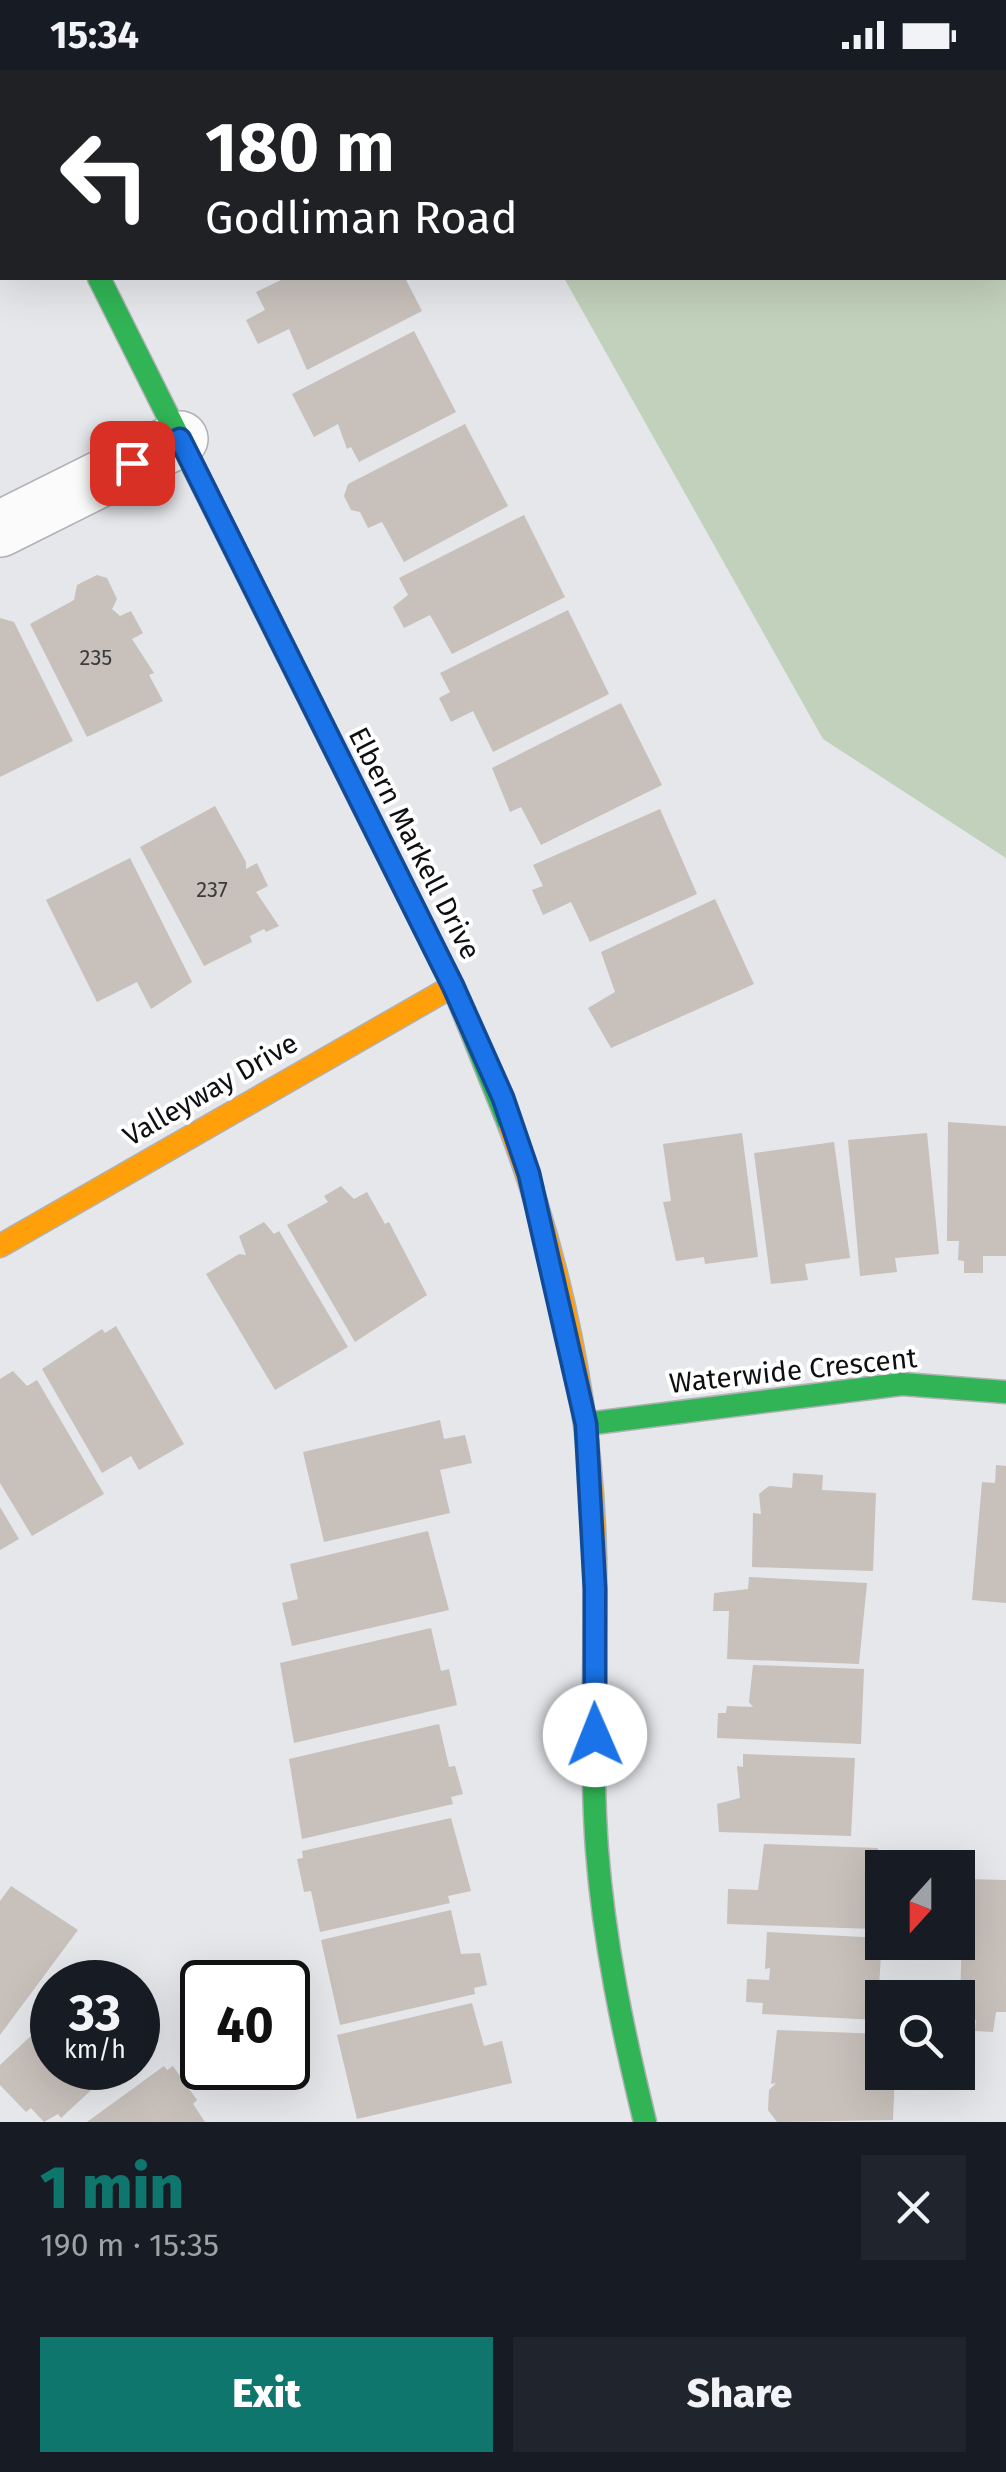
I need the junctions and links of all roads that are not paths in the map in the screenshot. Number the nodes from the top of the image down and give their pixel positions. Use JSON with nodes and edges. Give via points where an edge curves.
{"nodes":[{"id":1,"x":100,"y":280,"type":"edge"},
{"id":2,"x":180,"y":439,"type":"junction"},
{"id":3,"x":0,"y":529,"type":"edge"},
{"id":4,"x":453,"y":986,"type":"junction"},
{"id":5,"x":0,"y":1246,"type":"edge"},
{"id":6,"x":1006,"y":1392,"type":"edge"},
{"id":7,"x":586,"y":1424,"type":"junction"},
{"id":8,"x":645,"y":2122,"type":"edge"}],
"edges":[{"from":1,"to":2,"type":"street","name":"Elbern Markell Drive"},
{"from":2,"to":3,"type":"street"},
{"from":2,"to":4,"type":"street","name":"Elbern Markell Drive"},
{"from":4,"to":5,"type":"street","name":"Valleyway Drive"},
{"from":4,"to":7,"type":"street","name":"Elbern Markell Drive","via":[[529,1174]]},
{"from":6,"to":7,"type":"street","name":"Waterwide Crescent","via":[[902,1384]]},
{"from":7,"to":8,"type":"street","name":"Elbern Markell Drive","via":[[597,1848],[612,1967]]}]}
